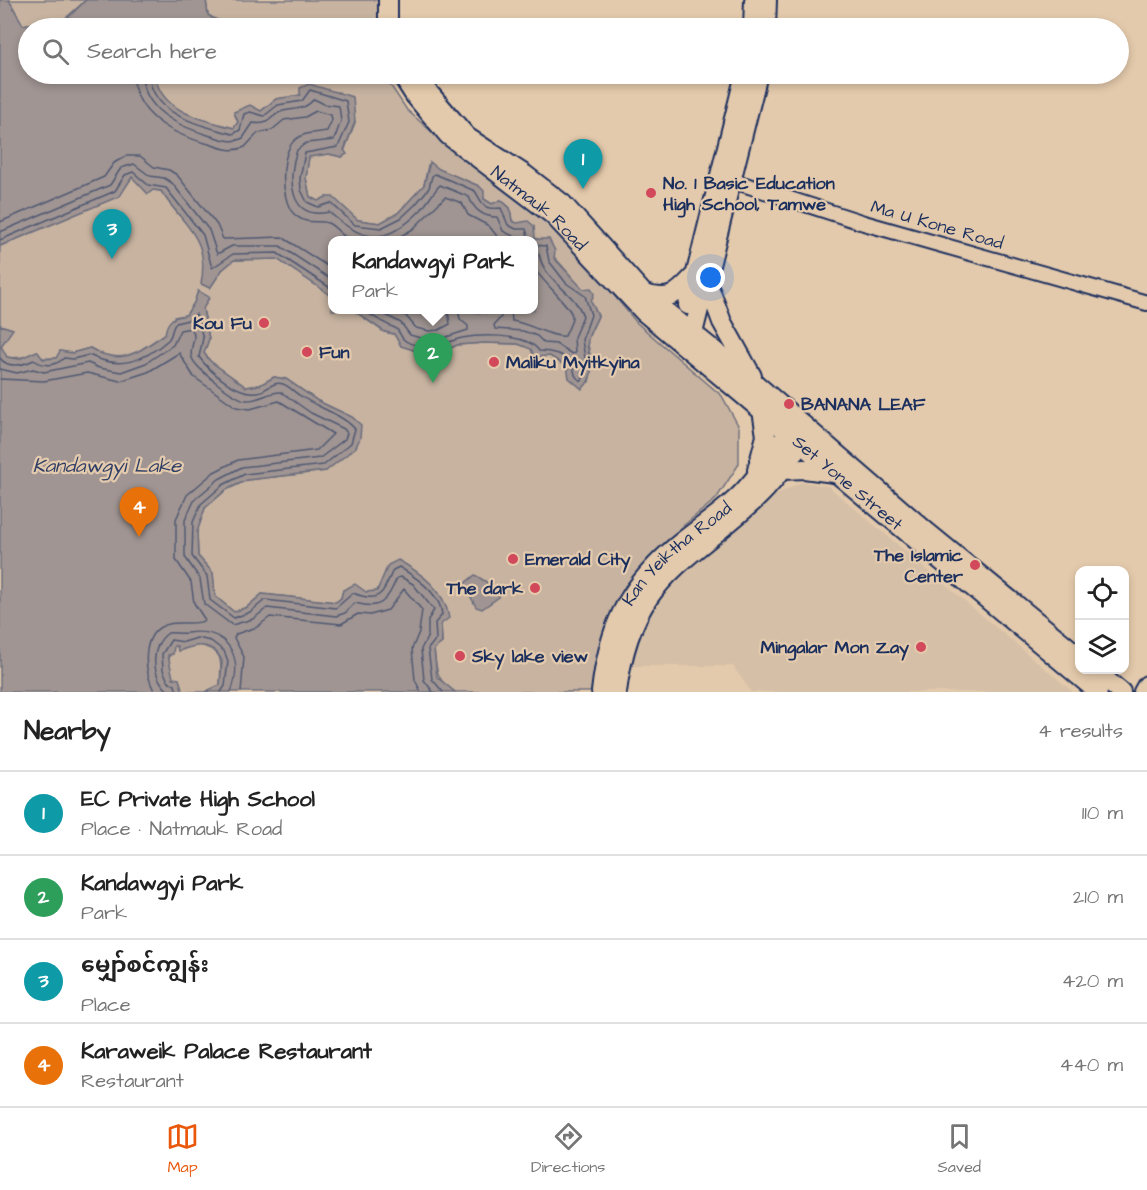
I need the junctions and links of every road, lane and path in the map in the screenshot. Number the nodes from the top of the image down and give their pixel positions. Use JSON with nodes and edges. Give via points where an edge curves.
{"nodes":[{"id":1,"x":388,"y":0,"type":"edge"},
{"id":2,"x":399,"y":0,"type":"edge"},
{"id":3,"x":759,"y":3,"type":"edge"},
{"id":4,"x":388,"y":18,"type":"edge"},
{"id":5,"x":398,"y":18,"type":"edge"},
{"id":6,"x":755,"y":18,"type":"edge"},
{"id":7,"x":763,"y":18,"type":"edge"},
{"id":8,"x":407,"y":84,"type":"edge"},
{"id":9,"x":422,"y":84,"type":"edge"},
{"id":10,"x":743,"y":84,"type":"edge"},
{"id":11,"x":755,"y":84,"type":"edge"},
{"id":12,"x":726,"y":178,"type":"junction"},
{"id":13,"x":699,"y":278,"type":"junction"},
{"id":14,"x":644,"y":294,"type":"junction"},
{"id":15,"x":1147,"y":303,"type":"edge"},
{"id":16,"x":686,"y":339,"type":"junction"},
{"id":17,"x":757,"y":385,"type":"junction"},
{"id":18,"x":762,"y":410,"type":"junction"},
{"id":19,"x":798,"y":432,"type":"junction"},
{"id":20,"x":783,"y":470,"type":"junction"},
{"id":21,"x":834,"y":473,"type":"junction"},
{"id":22,"x":754,"y":480,"type":"junction"},
{"id":23,"x":702,"y":535,"type":"junction"},
{"id":24,"x":1075,"y":653,"type":"edge"},
{"id":25,"x":1100,"y":674,"type":"edge"},
{"id":26,"x":1147,"y":684,"type":"edge"},
{"id":27,"x":601,"y":692,"type":"edge"},
{"id":28,"x":617,"y":692,"type":"edge"},
{"id":29,"x":1098,"y":692,"type":"edge"},
{"id":30,"x":1121,"y":692,"type":"edge"},
{"id":31,"x":1143,"y":692,"type":"edge"}],
"edges":[{"from":1,"to":4,"type":"main road"},
{"from":2,"to":5,"type":"main road"},
{"from":3,"to":6,"type":"main road"},
{"from":3,"to":7,"type":"main road"},
{"from":8,"to":16,"type":"main road","name":"Natmauk Road","via":[[448,135],[553,215],[644,312]]},
{"from":9,"to":14,"type":"main road","name":"Natmauk Road","via":[[467,137],[563,204]]},
{"from":10,"to":12,"type":"main road"},
{"from":11,"to":12,"type":"main road"},
{"from":12,"to":13,"type":"main road"},
{"from":12,"to":15,"type":"street","name":"Ma U Kone Road","via":[[856,221]]},
{"from":13,"to":14,"type":"main road","via":[[663,299]]},
{"from":13,"to":16,"type":"main road"},
{"from":13,"to":17,"type":"main road"},
{"from":14,"to":16,"type":"main road","name":"Natmauk Road"},
{"from":16,"to":17,"type":"main road","name":"Set Yone Street"},
{"from":16,"to":18,"type":"main road","name":"Set Yone Street"},
{"from":17,"to":19,"type":"main road","name":"Set Yone Street"},
{"from":18,"to":19,"type":"main road","name":"Set Yone Street"},
{"from":18,"to":22,"type":"main road","via":[[766,436]]},
{"from":19,"to":20,"type":"main road"},
{"from":19,"to":21,"type":"main road","name":"Set Yone Street"},
{"from":19,"to":22,"type":"main road","name":"Kan Yeiktha Road"},
{"from":19,"to":24,"type":"main road","name":"Set Yone Street"},
{"from":20,"to":21,"type":"main road"},
{"from":20,"to":23,"type":"main road","via":[[757,498]]},
{"from":21,"to":29,"type":"main road","name":"Set Yone Street"},
{"from":22,"to":23,"type":"main road","name":"Kan Yeiktha Road"},
{"from":23,"to":27,"type":"main road","name":"Kan Yeiktha Road","via":[[659,562],[622,610],[606,652]]},
{"from":23,"to":28,"type":"main road","via":[[639,610],[624,648]]},
{"from":25,"to":30,"type":"main road"},
{"from":26,"to":31,"type":"main road"}]}
